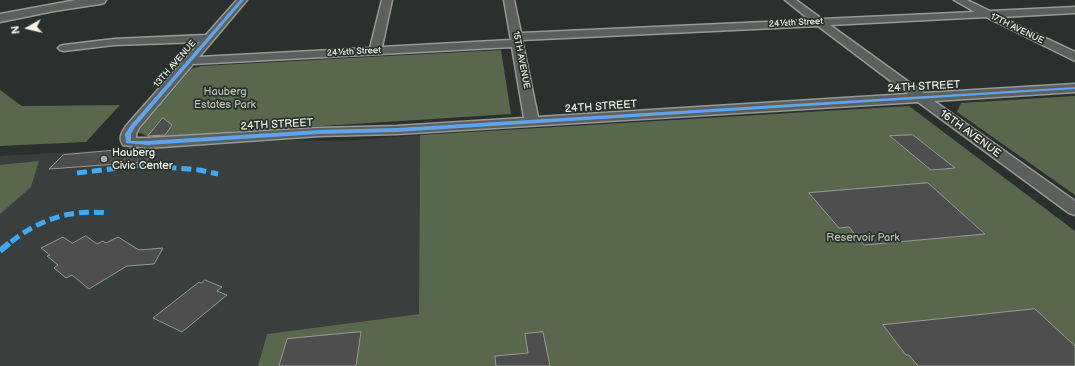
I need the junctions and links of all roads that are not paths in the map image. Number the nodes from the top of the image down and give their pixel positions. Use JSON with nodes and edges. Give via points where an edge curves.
{"nodes":[{"id":1,"x":100,"y":0,"type":"edge"},
{"id":2,"x":242,"y":0,"type":"edge"},
{"id":3,"x":387,"y":0,"type":"edge"},
{"id":4,"x":509,"y":0,"type":"edge"},
{"id":5,"x":790,"y":0,"type":"edge"},
{"id":6,"x":959,"y":0,"type":"edge"},
{"id":7,"x":1075,"y":10,"type":"edge"},
{"id":8,"x":986,"y":14,"type":"junction"},
{"id":9,"x":0,"y":18,"type":"edge"},
{"id":10,"x":818,"y":22,"type":"junction"},
{"id":11,"x":209,"y":38,"type":"junction"},
{"id":12,"x":517,"y":40,"type":"junction"},
{"id":13,"x":64,"y":48,"type":"dead end"},
{"id":14,"x":375,"y":51,"type":"junction"},
{"id":15,"x":1075,"y":57,"type":"edge"},
{"id":16,"x":190,"y":61,"type":"junction"},
{"id":17,"x":1075,"y":88,"type":"edge"},
{"id":18,"x":920,"y":97,"type":"junction"},
{"id":19,"x":532,"y":121,"type":"junction"},
{"id":20,"x":128,"y":142,"type":"joint"},
{"id":21,"x":1075,"y":209,"type":"edge"}],
"edges":[{"from":1,"to":9,"type":"street"},
{"from":2,"to":11,"type":"street","name":"13TH AVENUE"},
{"from":3,"to":14,"type":"street"},
{"from":4,"to":12,"type":"street","name":"15TH AVENUE"},
{"from":5,"to":10,"type":"street","name":"16TH AVENUE"},
{"from":6,"to":8,"type":"street","name":"17TH AVENUE"},
{"from":7,"to":8,"type":"street","name":"24½th Street"},
{"from":8,"to":10,"type":"street","name":"24½th Street"},
{"from":8,"to":15,"type":"street","name":"17TH AVENUE"},
{"from":10,"to":12,"type":"street","name":"24½th Street"},
{"from":10,"to":18,"type":"street","name":"16TH AVENUE"},
{"from":11,"to":13,"type":"street","via":[[114,42]]},
{"from":11,"to":16,"type":"street","name":"13TH AVENUE"},
{"from":12,"to":14,"type":"street","name":"24½th Street"},
{"from":12,"to":19,"type":"street","name":"15TH AVENUE"},
{"from":14,"to":16,"type":"street","name":"24½th Street"},
{"from":16,"to":20,"type":"street","name":"13TH AVENUE","via":[[133,126],[128,134]]},
{"from":17,"to":18,"type":"street","name":"24TH STREET"},
{"from":18,"to":19,"type":"street","name":"24TH STREET"},
{"from":18,"to":21,"type":"street","name":"16TH AVENUE"},
{"from":19,"to":20,"type":"street","name":"24TH STREET"}]}
